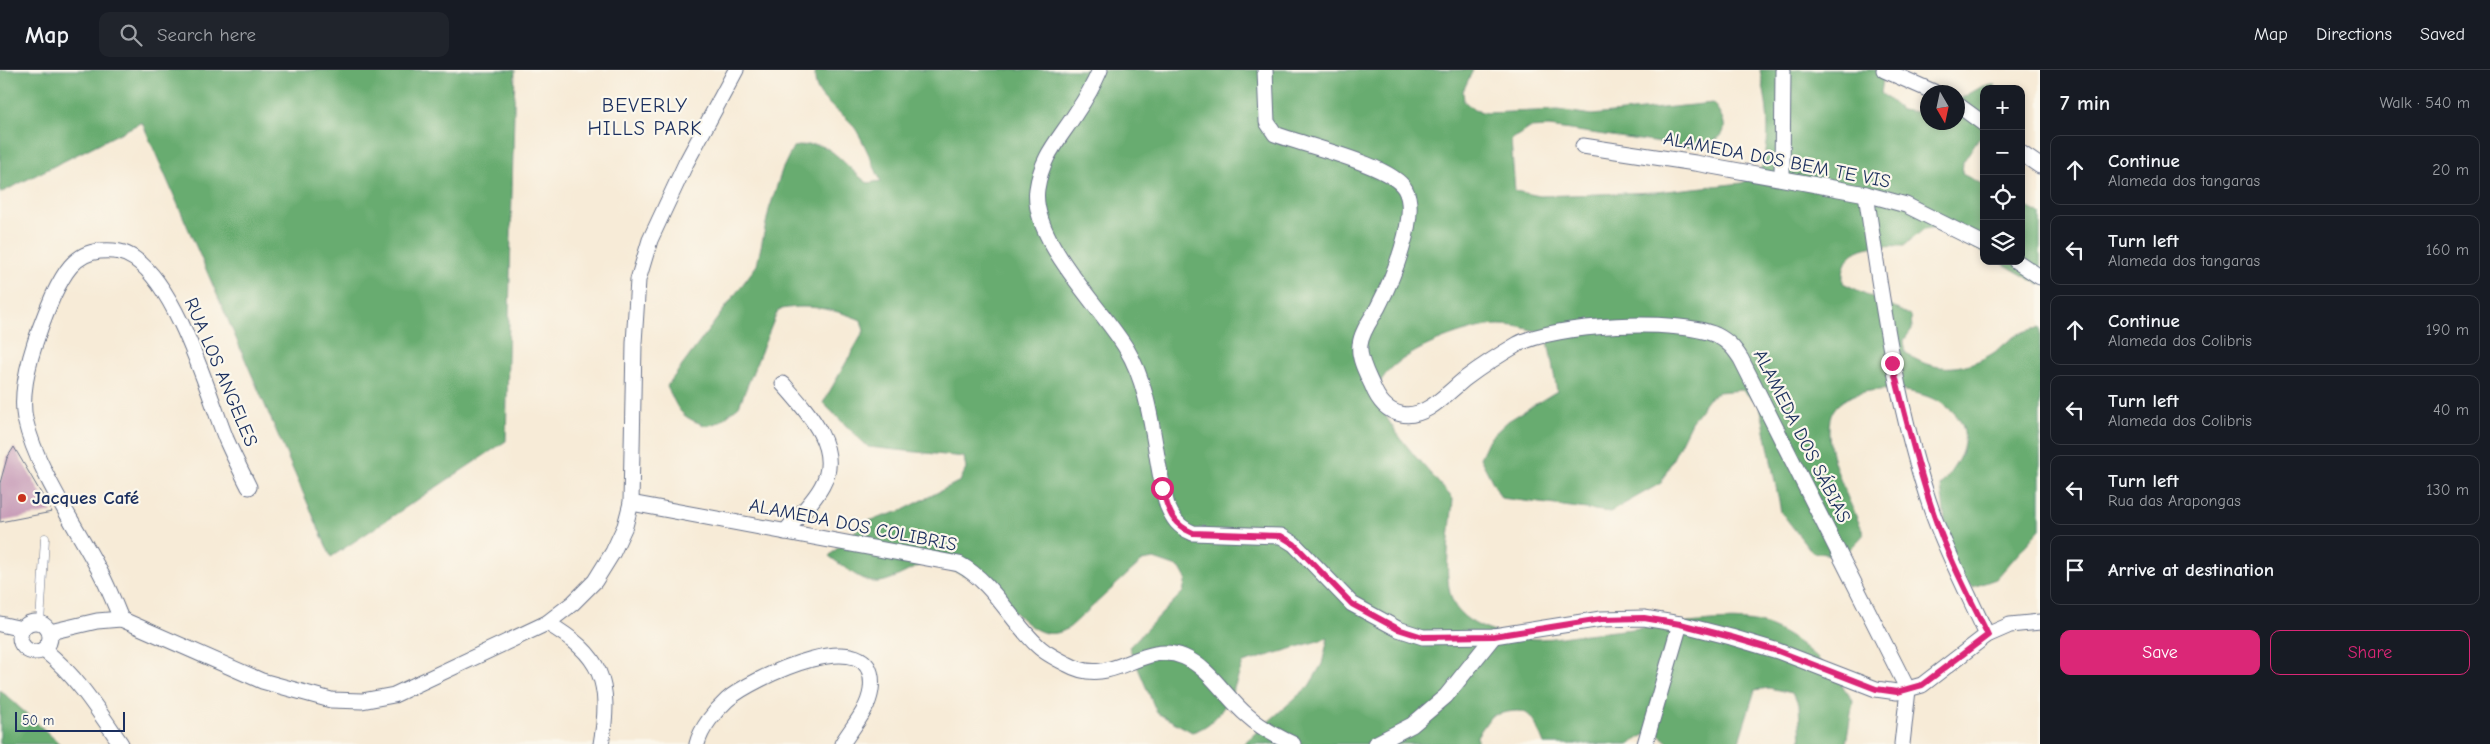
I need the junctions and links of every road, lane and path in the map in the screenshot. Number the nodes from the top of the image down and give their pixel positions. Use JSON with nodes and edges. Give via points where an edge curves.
{"nodes":[{"id":1,"x":736,"y":70,"type":"edge"},
{"id":2,"x":1100,"y":70,"type":"edge"},
{"id":3,"x":1265,"y":70,"type":"edge"},
{"id":4,"x":1783,"y":70,"type":"edge"},
{"id":5,"x":1884,"y":70,"type":"edge"},
{"id":6,"x":1920,"y":86,"type":"edge"},
{"id":7,"x":1965,"y":110,"type":"edge"},
{"id":8,"x":1980,"y":121,"type":"edge"},
{"id":9,"x":1583,"y":146,"type":"dead end"},
{"id":10,"x":2025,"y":156,"type":"edge"},
{"id":11,"x":2040,"y":166,"type":"edge"},
{"id":12,"x":1782,"y":178,"type":"junction"},
{"id":13,"x":1866,"y":194,"type":"junction"},
{"id":14,"x":1980,"y":242,"type":"edge"},
{"id":15,"x":2022,"y":265,"type":"edge"},
{"id":16,"x":2040,"y":277,"type":"edge"},
{"id":17,"x":784,"y":384,"type":"dead end"},
{"id":18,"x":249,"y":486,"type":"dead end"},
{"id":19,"x":631,"y":503,"type":"junction"},
{"id":20,"x":785,"y":532,"type":"junction"},
{"id":21,"x":45,"y":538,"type":"dead end"},
{"id":22,"x":122,"y":619,"type":"junction"},
{"id":23,"x":2040,"y":622,"type":"edge"},
{"id":24,"x":547,"y":623,"type":"junction"},
{"id":25,"x":0,"y":624,"type":"edge"},
{"id":26,"x":1680,"y":624,"type":"junction"},
{"id":27,"x":45,"y":627,"type":"junction"},
{"id":28,"x":22,"y":629,"type":"junction"},
{"id":29,"x":1988,"y":635,"type":"junction"},
{"id":30,"x":1494,"y":636,"type":"junction"},
{"id":31,"x":44,"y":650,"type":"junction"},
{"id":32,"x":1908,"y":690,"type":"junction"},
{"id":33,"x":121,"y":744,"type":"edge"},
{"id":34,"x":601,"y":744,"type":"edge"},
{"id":35,"x":697,"y":744,"type":"edge"},
{"id":36,"x":842,"y":744,"type":"edge"},
{"id":37,"x":1293,"y":744,"type":"edge"},
{"id":38,"x":1375,"y":744,"type":"edge"},
{"id":39,"x":1645,"y":744,"type":"edge"},
{"id":40,"x":1902,"y":744,"type":"edge"}],
"edges":[{"from":1,"to":19,"type":"street","via":[[686,163],[650,240],[638,280]]},
{"from":2,"to":30,"type":"street","via":[[1076,113],[1051,147],[1040,173],[1038,214],[1051,243],[1126,348],[1138,372],[1167,505],[1174,520],[1181,529],[1193,533],[1281,536],[1294,544],[1352,604],[1398,629],[1423,637]]},
{"from":3,"to":32,"type":"street","name":"ALAMEDA DOS SÁBIAS","via":[[1267,122],[1275,134],[1381,170],[1405,188],[1409,204],[1408,223],[1395,270],[1360,345],[1377,398],[1402,415],[1418,413],[1520,343],[1554,332],[1619,326],[1692,328],[1731,344]]},
{"from":4,"to":12,"type":"street"},
{"from":5,"to":6,"type":"street"},
{"from":7,"to":8,"type":"street"},
{"from":9,"to":12,"type":"street","name":"ALAMEDA DOS BEM TE VIS"},
{"from":10,"to":11,"type":"street"},
{"from":12,"to":13,"type":"street","name":"ALAMEDA DOS BEM TE VIS"},
{"from":13,"to":14,"type":"street","name":"ALAMEDA DOS BEM TE VIS","via":[[1906,205]]},
{"from":13,"to":29,"type":"street","via":[[1891,354],[1914,452],[1934,517]]},
{"from":15,"to":16,"type":"street"},
{"from":17,"to":20,"type":"street","via":[[818,428],[828,453],[828,470],[822,486]]},
{"from":18,"to":22,"type":"street","name":"RUA LOS ANGELES","via":[[227,441],[175,309],[158,283],[135,259],[116,249],[96,251],[80,258],[64,272],[46,312],[22,401],[32,442],[100,570]]},
{"from":19,"to":20,"type":"street","name":"ALAMEDA DOS COLIBRIS"},
{"from":19,"to":24,"type":"street","via":[[621,535],[595,581]]},
{"from":20,"to":37,"type":"street","name":"ALAMEDA DOS COLIBRIS","via":[[959,564],[992,592],[1039,647],[1068,666],[1102,672],[1115,670],[1143,656],[1162,653],[1184,657],[1202,669],[1248,717]]},
{"from":21,"to":27,"type":"lane"},
{"from":22,"to":24,"type":"street","via":[[262,681],[330,700],[362,701],[394,695]]},
{"from":22,"to":27,"type":"street"},
{"from":23,"to":29,"type":"street","via":[[2010,625]]},
{"from":24,"to":34,"type":"street","via":[[568,635],[595,662],[605,696]]},
{"from":25,"to":28,"type":"street"},
{"from":26,"to":30,"type":"street","via":[[1644,618],[1601,619]]},
{"from":26,"to":32,"type":"street","via":[[1778,651],[1876,689]]},
{"from":26,"to":39,"type":"street"},
{"from":27,"to":28,"type":"street","via":[[30,623]]},
{"from":27,"to":31,"type":"street","via":[[50,642]]},
{"from":28,"to":31,"type":"street","via":[[20,639],[24,648],[34,653]]},
{"from":29,"to":32,"type":"street","via":[[1933,678]]},
{"from":30,"to":38,"type":"street","via":[[1446,696],[1412,725]]},
{"from":31,"to":33,"type":"street","via":[[61,663],[89,697]]},
{"from":32,"to":40,"type":"street"},
{"from":35,"to":36,"type":"street","via":[[712,716],[728,699],[808,659],[843,654],[864,664],[870,690],[862,715]]}]}
